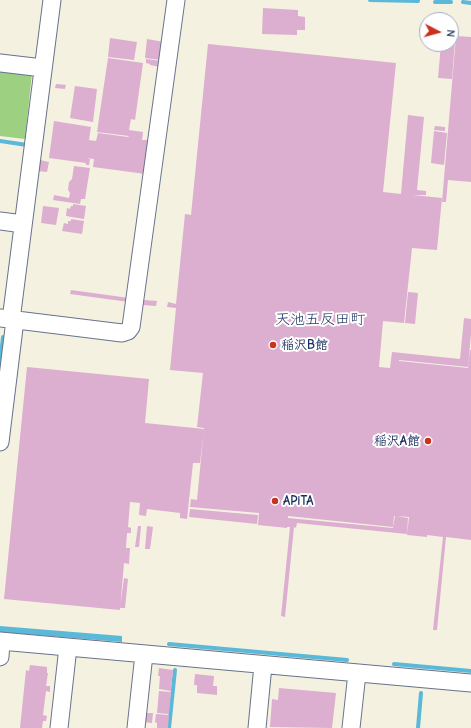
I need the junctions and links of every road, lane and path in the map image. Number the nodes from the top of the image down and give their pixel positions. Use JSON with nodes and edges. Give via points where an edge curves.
{"nodes":[{"id":1,"x":52,"y":0,"type":"edge"},
{"id":2,"x":176,"y":0,"type":"edge"},
{"id":3,"x":0,"y":63,"type":"edge"},
{"id":4,"x":43,"y":68,"type":"junction"},
{"id":5,"x":0,"y":221,"type":"edge"},
{"id":6,"x":23,"y":224,"type":"junction"},
{"id":7,"x":9,"y":319,"type":"edge"},
{"id":8,"x":0,"y":438,"type":"edge"},
{"id":9,"x":0,"y":442,"type":"edge"},
{"id":10,"x":0,"y":646,"type":"edge"},
{"id":11,"x":68,"y":647,"type":"junction"},
{"id":12,"x":144,"y":654,"type":"junction"},
{"id":13,"x":263,"y":665,"type":"junction"},
{"id":14,"x":357,"y":673,"type":"junction"},
{"id":15,"x":471,"y":684,"type":"edge"},
{"id":16,"x":59,"y":728,"type":"edge"},
{"id":17,"x":136,"y":728,"type":"edge"},
{"id":18,"x":257,"y":728,"type":"edge"},
{"id":19,"x":351,"y":728,"type":"edge"}],
"edges":[{"from":1,"to":4,"type":"street"},
{"from":2,"to":7,"type":"street","via":[[131,327],[128,332],[122,333]]},
{"from":3,"to":4,"type":"street"},
{"from":4,"to":6,"type":"street"},
{"from":5,"to":6,"type":"street"},
{"from":6,"to":7,"type":"street"},
{"from":7,"to":8,"type":"street"},
{"from":8,"to":9,"type":"street"},
{"from":10,"to":11,"type":"street"},
{"from":11,"to":12,"type":"street"},
{"from":11,"to":16,"type":"street"},
{"from":12,"to":13,"type":"street"},
{"from":12,"to":17,"type":"street"},
{"from":13,"to":14,"type":"street"},
{"from":13,"to":18,"type":"street"},
{"from":14,"to":15,"type":"street"},
{"from":14,"to":19,"type":"street"}]}
